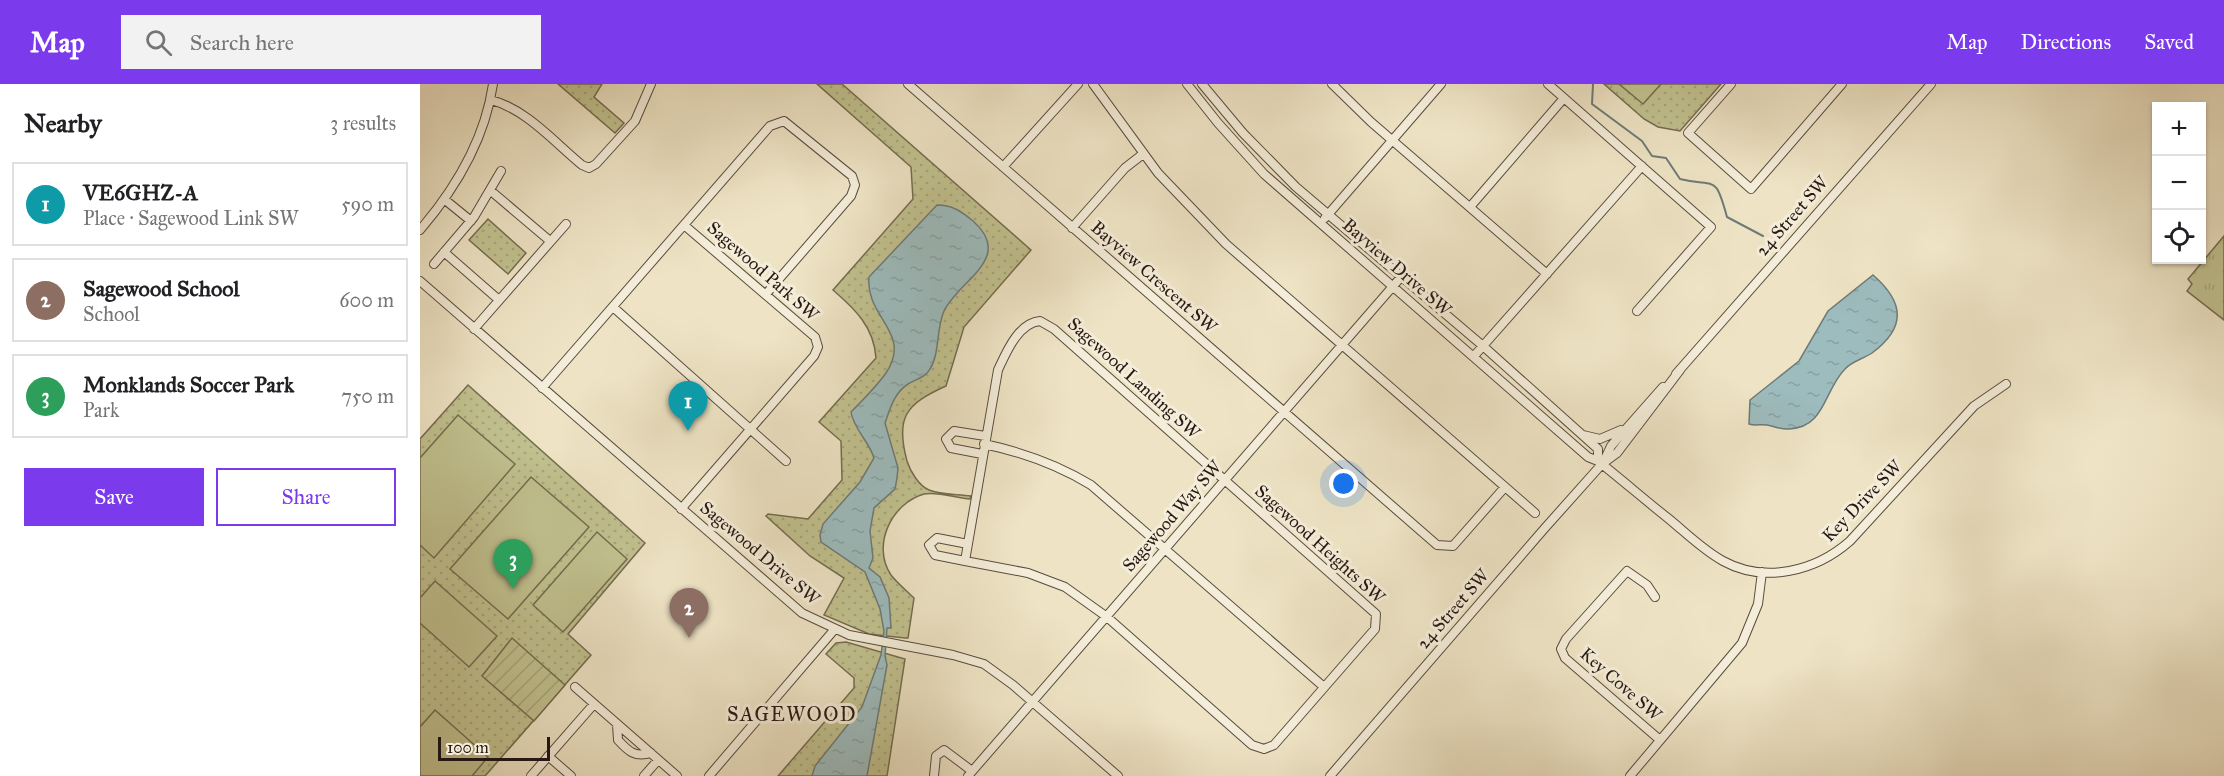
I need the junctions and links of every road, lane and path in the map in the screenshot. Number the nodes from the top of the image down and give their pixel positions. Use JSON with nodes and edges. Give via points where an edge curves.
{"nodes":[{"id":1,"x":493,"y":84,"type":"edge"},
{"id":2,"x":651,"y":84,"type":"edge"},
{"id":3,"x":908,"y":84,"type":"edge"},
{"id":4,"x":1078,"y":84,"type":"edge"},
{"id":5,"x":1093,"y":84,"type":"edge"},
{"id":6,"x":1187,"y":84,"type":"edge"},
{"id":7,"x":1202,"y":84,"type":"edge"},
{"id":8,"x":1332,"y":84,"type":"edge"},
{"id":9,"x":1441,"y":84,"type":"edge"},
{"id":10,"x":1548,"y":84,"type":"edge"},
{"id":11,"x":1731,"y":84,"type":"edge"},
{"id":12,"x":1842,"y":84,"type":"edge"},
{"id":13,"x":1931,"y":84,"type":"edge"},
{"id":14,"x":1564,"y":98,"type":"junction"},
{"id":15,"x":491,"y":100,"type":"junction"},
{"id":16,"x":1392,"y":140,"type":"junction"},
{"id":17,"x":1143,"y":154,"type":"junction"},
{"id":18,"x":1642,"y":166,"type":"junction"},
{"id":19,"x":1003,"y":167,"type":"junction"},
{"id":20,"x":501,"y":171,"type":"dead end"},
{"id":21,"x":491,"y":191,"type":"junction"},
{"id":22,"x":444,"y":199,"type":"junction"},
{"id":23,"x":1470,"y":207,"type":"junction"},
{"id":24,"x":1328,"y":215,"type":"junction"},
{"id":25,"x":471,"y":221,"type":"junction"},
{"id":26,"x":1320,"y":223,"type":"junction"},
{"id":27,"x":566,"y":224,"type":"dead end"},
{"id":28,"x":684,"y":225,"type":"junction"},
{"id":29,"x":1072,"y":228,"type":"junction"},
{"id":30,"x":420,"y":230,"type":"edge"},
{"id":31,"x":550,"y":241,"type":"junction"},
{"id":32,"x":444,"y":252,"type":"junction"},
{"id":33,"x":434,"y":264,"type":"dead end"},
{"id":34,"x":1547,"y":274,"type":"junction"},
{"id":35,"x":1401,"y":277,"type":"junction"},
{"id":36,"x":420,"y":281,"type":"edge"},
{"id":37,"x":1393,"y":286,"type":"junction"},
{"id":38,"x":766,"y":294,"type":"junction"},
{"id":39,"x":499,"y":300,"type":"junction"},
{"id":40,"x":613,"y":307,"type":"junction"},
{"id":41,"x":1637,"y":311,"type":"dead end"},
{"id":42,"x":474,"y":329,"type":"junction"},
{"id":43,"x":1341,"y":345,"type":"junction"},
{"id":44,"x":1483,"y":346,"type":"junction"},
{"id":45,"x":1474,"y":356,"type":"junction"},
{"id":46,"x":1680,"y":370,"type":"junction"},
{"id":47,"x":2006,"y":384,"type":"dead end"},
{"id":48,"x":542,"y":388,"type":"junction"},
{"id":49,"x":1283,"y":412,"type":"junction"},
{"id":50,"x":1629,"y":424,"type":"junction"},
{"id":51,"x":751,"y":428,"type":"junction"},
{"id":52,"x":1582,"y":434,"type":"junction"},
{"id":53,"x":984,"y":445,"type":"junction"},
{"id":54,"x":786,"y":461,"type":"dead end"},
{"id":55,"x":1600,"y":462,"type":"junction"},
{"id":56,"x":1224,"y":481,"type":"junction"},
{"id":57,"x":1505,"y":487,"type":"junction"},
{"id":58,"x":681,"y":509,"type":"junction"},
{"id":59,"x":1535,"y":513,"type":"dead end"},
{"id":60,"x":968,"y":544,"type":"junction"},
{"id":61,"x":1166,"y":549,"type":"junction"},
{"id":62,"x":965,"y":561,"type":"junction"},
{"id":63,"x":1762,"y":572,"type":"junction"},
{"id":64,"x":1654,"y":597,"type":"dead end"},
{"id":65,"x":1107,"y":617,"type":"junction"},
{"id":66,"x":834,"y":630,"type":"junction"},
{"id":67,"x":575,"y":687,"type":"dead end"},
{"id":68,"x":1324,"y":687,"type":"junction"},
{"id":69,"x":1033,"y":702,"type":"junction"},
{"id":70,"x":594,"y":704,"type":"junction"},
{"id":71,"x":1660,"y":740,"type":"junction"},
{"id":72,"x":548,"y":756,"type":"junction"},
{"id":73,"x":658,"y":760,"type":"junction"},
{"id":74,"x":970,"y":774,"type":"edge"},
{"id":75,"x":531,"y":776,"type":"edge"},
{"id":76,"x":571,"y":776,"type":"edge"},
{"id":77,"x":644,"y":776,"type":"edge"},
{"id":78,"x":677,"y":776,"type":"edge"},
{"id":79,"x":709,"y":776,"type":"edge"},
{"id":80,"x":934,"y":776,"type":"edge"},
{"id":81,"x":1118,"y":776,"type":"edge"},
{"id":82,"x":1330,"y":776,"type":"edge"},
{"id":83,"x":1629,"y":776,"type":"edge"}],
"edges":[{"from":1,"to":15,"type":"street"},
{"from":2,"to":15,"type":"street","via":[[635,121],[589,168],[525,116]]},
{"from":3,"to":19,"type":"street","name":"Bayview Crescent SW"},
{"from":4,"to":19,"type":"street"},
{"from":5,"to":17,"type":"street"},
{"from":6,"to":26,"type":"street","name":"Bayview Drive SW","via":[[1251,161]]},
{"from":7,"to":24,"type":"street","name":"Bayview Drive SW","via":[[1269,161]]},
{"from":8,"to":16,"type":"street"},
{"from":9,"to":16,"type":"street"},
{"from":10,"to":14,"type":"street"},
{"from":11,"to":12,"type":"street","via":[[1688,134],[1750,189]]},
{"from":13,"to":46,"type":"street","name":"24 Street SW"},
{"from":14,"to":18,"type":"street"},
{"from":14,"to":23,"type":"street"},
{"from":15,"to":22,"type":"street","via":[[468,163]]},
{"from":16,"to":23,"type":"street"},
{"from":16,"to":24,"type":"street"},
{"from":17,"to":29,"type":"street","via":[[1125,168]]},
{"from":17,"to":43,"type":"street","via":[[1226,244]]},
{"from":18,"to":34,"type":"street"},
{"from":18,"to":41,"type":"street","via":[[1711,227]]},
{"from":19,"to":29,"type":"street","name":"Bayview Crescent SW"},
{"from":20,"to":21,"type":"street"},
{"from":21,"to":25,"type":"street"},
{"from":21,"to":31,"type":"street"},
{"from":22,"to":25,"type":"street"},
{"from":22,"to":30,"type":"street"},
{"from":23,"to":34,"type":"street"},
{"from":24,"to":26,"type":"street"},
{"from":24,"to":35,"type":"street","name":"Bayview Drive SW"},
{"from":25,"to":32,"type":"street"},
{"from":26,"to":37,"type":"street","name":"Bayview Drive SW"},
{"from":27,"to":31,"type":"street"},
{"from":28,"to":38,"type":"street","name":"Sagewood Park SW"},
{"from":28,"to":38,"type":"street","via":[[770,126],[779,121],[790,124],[852,176],[854,191]]},
{"from":28,"to":40,"type":"street","name":"Sagewood Park SW"},
{"from":29,"to":49,"type":"street","name":"Bayview Crescent SW"},
{"from":31,"to":39,"type":"street"},
{"from":32,"to":33,"type":"street"},
{"from":32,"to":39,"type":"street"},
{"from":34,"to":44,"type":"street"},
{"from":35,"to":37,"type":"street","name":"Sagewood Way SW"},
{"from":35,"to":44,"type":"street","name":"Bayview Drive SW"},
{"from":36,"to":42,"type":"street","name":"Sagewood Drive SW"},
{"from":37,"to":43,"type":"street","name":"Sagewood Way SW"},
{"from":37,"to":45,"type":"street","name":"Bayview Drive SW"},
{"from":38,"to":51,"type":"street","name":"Sagewood Park SW","via":[[815,337],[818,347]]},
{"from":39,"to":42,"type":"street"},
{"from":40,"to":48,"type":"street","name":"Sagewood Park SW"},
{"from":40,"to":51,"type":"street"},
{"from":42,"to":48,"type":"street","name":"Sagewood Drive SW"},
{"from":43,"to":49,"type":"street","name":"Sagewood Way SW"},
{"from":43,"to":57,"type":"street"},
{"from":44,"to":45,"type":"street"},
{"from":44,"to":52,"type":"street","name":"Bayview Drive SW"},
{"from":45,"to":55,"type":"street","name":"Bayview Drive SW","via":[[1588,457]]},
{"from":46,"to":50,"type":"street","name":"24 Street SW"},
{"from":46,"to":55,"type":"street","name":"24 Street SW","via":[[1617,453]]},
{"from":47,"to":63,"type":"street","name":"Key Drive SW","via":[[1974,406],[1840,550],[1810,567]]},
{"from":48,"to":58,"type":"street","name":"Sagewood Drive SW"},
{"from":49,"to":56,"type":"street","name":"Sagewood Way SW"},
{"from":49,"to":57,"type":"street","name":"Bayview Crescent SW","via":[[1442,547],[1453,546]]},
{"from":50,"to":52,"type":"street","via":[[1600,439]]},
{"from":50,"to":55,"type":"street","name":"24 Street SW"},
{"from":51,"to":54,"type":"street"},
{"from":51,"to":58,"type":"street","name":"Sagewood Park SW"},
{"from":52,"to":55,"type":"street","name":"Bayview Drive SW","via":[[1598,449]]},
{"from":53,"to":56,"type":"street","name":"Sagewood Landing SW","via":[[995,383],[1005,356],[1027,325],[1040,321],[1054,329]]},
{"from":53,"to":60,"type":"street","name":"Sagewood Landing SW"},
{"from":53,"to":61,"type":"street","via":[[1021,453],[1073,474],[1108,498]]},
{"from":55,"to":63,"type":"street","name":"Key Drive SW","via":[[1712,555],[1737,567]]},
{"from":55,"to":82,"type":"street","name":"24 Street SW"},
{"from":56,"to":61,"type":"street","name":"Sagewood Way SW"},
{"from":56,"to":68,"type":"street","name":"Sagewood Heights SW","via":[[1376,614],[1375,629]]},
{"from":57,"to":59,"type":"street"},
{"from":58,"to":66,"type":"street","name":"Sagewood Drive SW","via":[[788,603]]},
{"from":60,"to":62,"type":"street","name":"Sagewood Landing SW"},
{"from":60,"to":62,"type":"street","via":[[937,538],[929,545],[934,555]]},
{"from":61,"to":65,"type":"street","name":"Sagewood Way SW"},
{"from":61,"to":68,"type":"street"},
{"from":62,"to":65,"type":"street","via":[[1048,579]]},
{"from":63,"to":71,"type":"street","via":[[1749,632]]},
{"from":64,"to":71,"type":"street","name":"Key Cove SW","via":[[1647,585],[1627,571],[1561,649],[1565,658]]},
{"from":65,"to":68,"type":"street","name":"Sagewood Heights SW","via":[[1257,748],[1274,745]]},
{"from":65,"to":69,"type":"street","name":"Sagewood Way SW"},
{"from":66,"to":69,"type":"street","name":"Sagewood Drive SW","via":[[984,664]]},
{"from":66,"to":79,"type":"street"},
{"from":67,"to":70,"type":"street"},
{"from":69,"to":74,"type":"street","name":"Sagewood Way SW"},
{"from":69,"to":81,"type":"street","name":"Sagewood Drive SW"},
{"from":70,"to":72,"type":"street"},
{"from":70,"to":73,"type":"street"},
{"from":71,"to":83,"type":"street"},
{"from":72,"to":75,"type":"street"},
{"from":72,"to":76,"type":"street"},
{"from":73,"to":77,"type":"street"},
{"from":73,"to":78,"type":"street"},
{"from":74,"to":80,"type":"street","via":[[944,750],[936,756]]}]}
